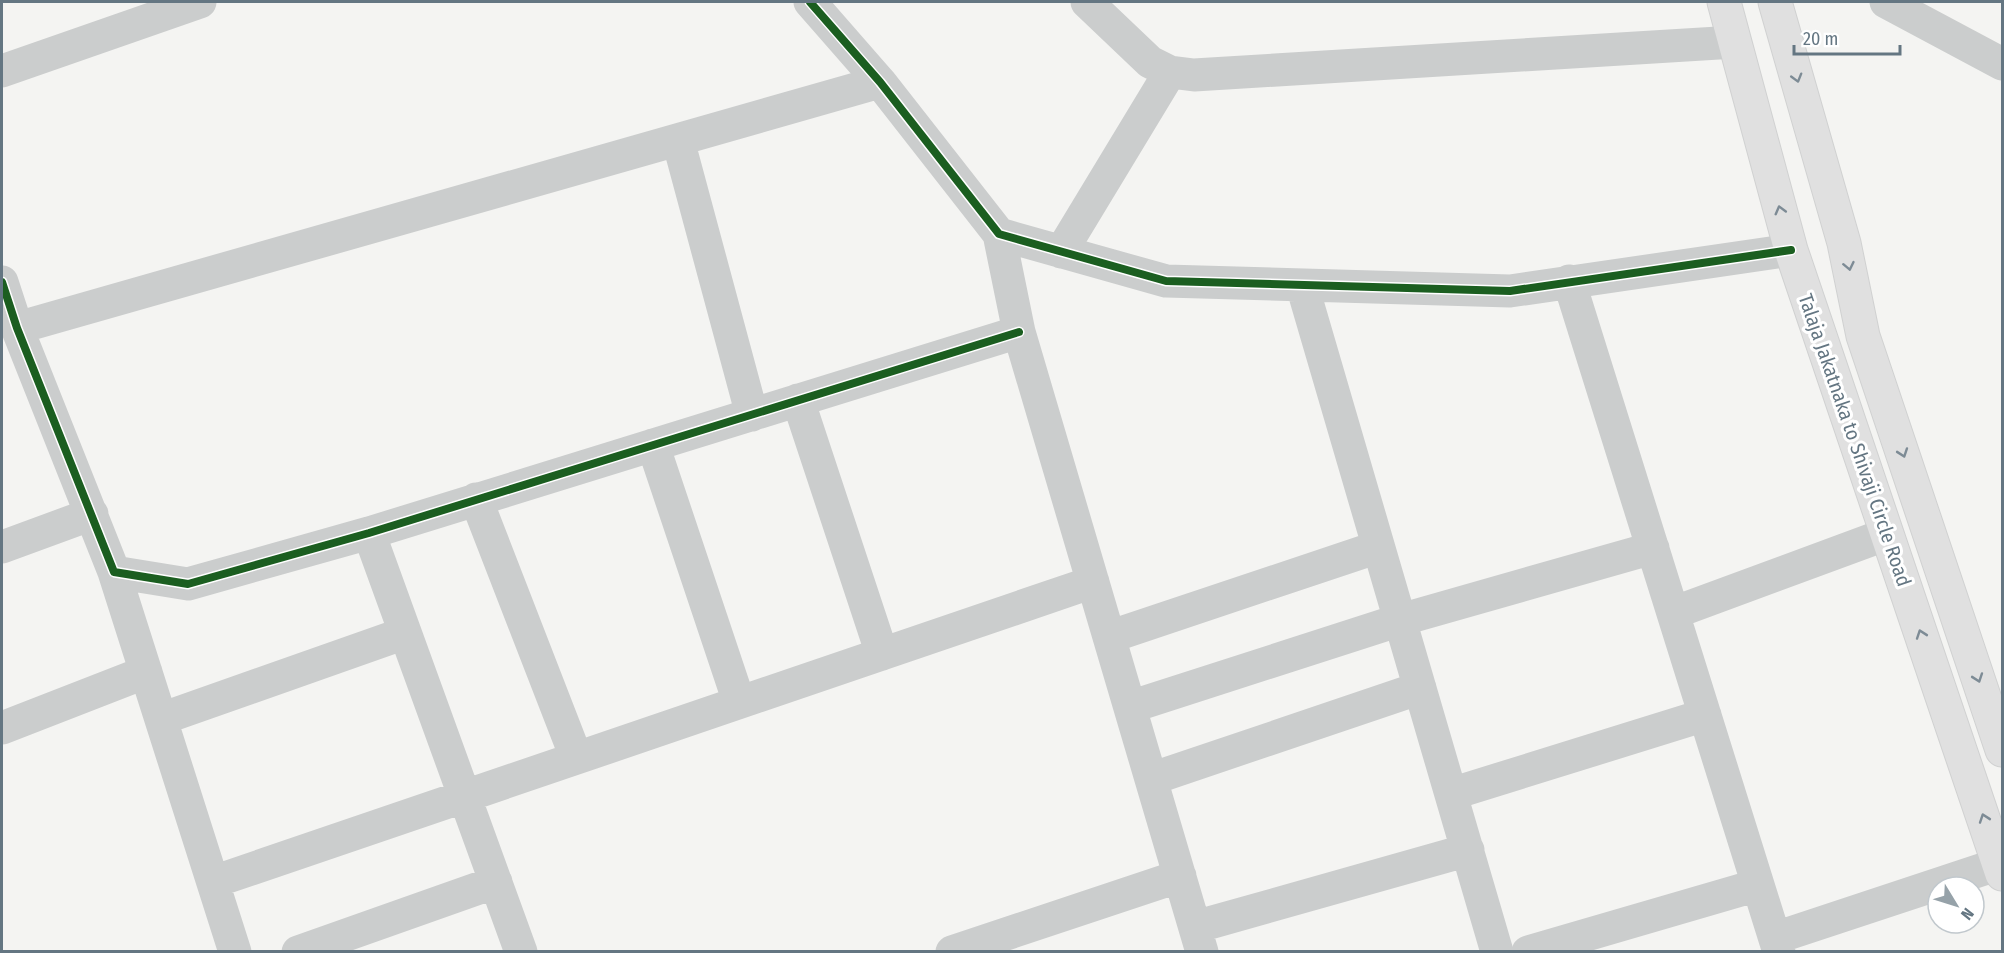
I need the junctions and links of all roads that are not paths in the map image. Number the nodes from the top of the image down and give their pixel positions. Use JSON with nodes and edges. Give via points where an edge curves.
{"nodes":[{"id":1,"x":200,"y":2,"type":"edge"},
{"id":2,"x":810,"y":2,"type":"edge"},
{"id":3,"x":1087,"y":2,"type":"edge"},
{"id":4,"x":1724,"y":2,"type":"edge"},
{"id":5,"x":1775,"y":2,"type":"edge"},
{"id":6,"x":1886,"y":2,"type":"edge"},
{"id":7,"x":1735,"y":42,"type":"junction"},
{"id":8,"x":2002,"y":64,"type":"edge"},
{"id":9,"x":2,"y":71,"type":"edge"},
{"id":10,"x":1170,"y":72,"type":"junction"},
{"id":11,"x":880,"y":82,"type":"junction"},
{"id":12,"x":678,"y":140,"type":"junction"},
{"id":13,"x":999,"y":234,"type":"junction"},
{"id":14,"x":1791,"y":250,"type":"junction"},
{"id":15,"x":1061,"y":252,"type":"junction"},
{"id":16,"x":1569,"y":281,"type":"junction"},
{"id":17,"x":2,"y":282,"type":"edge"},
{"id":18,"x":1302,"y":285,"type":"junction"},
{"id":19,"x":17,"y":328,"type":"junction"},
{"id":20,"x":1019,"y":332,"type":"junction"},
{"id":21,"x":798,"y":400,"type":"junction"},
{"id":22,"x":752,"y":415,"type":"junction"},
{"id":23,"x":653,"y":445,"type":"junction"},
{"id":24,"x":476,"y":499,"type":"junction"},
{"id":25,"x":92,"y":514,"type":"junction"},
{"id":26,"x":369,"y":532,"type":"junction"},
{"id":27,"x":1887,"y":534,"type":"junction"},
{"id":28,"x":2,"y":547,"type":"edge"},
{"id":29,"x":1378,"y":547,"type":"junction"},
{"id":30,"x":1653,"y":548,"type":"junction"},
{"id":31,"x":114,"y":572,"type":"junction"},
{"id":32,"x":1093,"y":582,"type":"junction"},
{"id":33,"x":1673,"y":613,"type":"junction"},
{"id":34,"x":1400,"y":620,"type":"junction"},
{"id":35,"x":405,"y":633,"type":"junction"},
{"id":36,"x":1109,"y":637,"type":"junction"},
{"id":37,"x":882,"y":654,"type":"junction"},
{"id":38,"x":146,"y":672,"type":"junction"},
{"id":39,"x":1420,"y":688,"type":"junction"},
{"id":40,"x":739,"y":702,"type":"junction"},
{"id":41,"x":1130,"y":707,"type":"junction"},
{"id":42,"x":1705,"y":715,"type":"junction"},
{"id":43,"x":161,"y":719,"type":"junction"},
{"id":44,"x":2,"y":728,"type":"edge"},
{"id":45,"x":2002,"y":750,"type":"edge"},
{"id":46,"x":576,"y":758,"type":"junction"},
{"id":47,"x":1151,"y":778,"type":"junction"},
{"id":48,"x":1452,"y":794,"type":"junction"},
{"id":49,"x":464,"y":795,"type":"junction"},
{"id":50,"x":1468,"y":850,"type":"junction"},
{"id":51,"x":2001,"y":869,"type":"edge"},
{"id":52,"x":1180,"y":876,"type":"junction"},
{"id":53,"x":213,"y":882,"type":"junction"},
{"id":54,"x":496,"y":882,"type":"junction"},
{"id":55,"x":1758,"y":885,"type":"junction"},
{"id":56,"x":1198,"y":939,"type":"edge"},
{"id":57,"x":1777,"y":945,"type":"edge"},
{"id":58,"x":989,"y":946,"type":"edge"},
{"id":59,"x":235,"y":951,"type":"edge"},
{"id":60,"x":298,"y":951,"type":"edge"},
{"id":61,"x":521,"y":951,"type":"edge"},
{"id":62,"x":952,"y":951,"type":"edge"},
{"id":63,"x":1497,"y":951,"type":"edge"},
{"id":64,"x":1528,"y":951,"type":"edge"}],
"edges":[{"from":1,"to":9,"type":"street"},
{"from":2,"to":11,"type":"street"},
{"from":3,"to":10,"type":"street","via":[[1150,62]]},
{"from":4,"to":7,"type":"highway","name":"Talaja Jakatnaka to Shivaji Circle Road"},
{"from":5,"to":45,"type":"highway","name":"Talaja Jakatnaka to Shivaji Circle Road","one_way":true,"via":[[1844,243],[1863,336]]},
{"from":6,"to":8,"type":"street"},
{"from":7,"to":10,"type":"street","via":[[1194,75]]},
{"from":14,"to":7,"type":"highway","name":"Talaja Jakatnaka to Shivaji Circle Road","one_way":true},
{"from":10,"to":15,"type":"street"},
{"from":11,"to":12,"type":"street"},
{"from":11,"to":13,"type":"street"},
{"from":12,"to":19,"type":"street"},
{"from":12,"to":22,"type":"street"},
{"from":13,"to":15,"type":"street"},
{"from":13,"to":20,"type":"street"},
{"from":14,"to":16,"type":"street"},
{"from":14,"to":27,"type":"highway","name":"Talaja Jakatnaka to Shivaji Circle Road"},
{"from":15,"to":18,"type":"street","via":[[1166,281]]},
{"from":16,"to":18,"type":"street","via":[[1510,291]]},
{"from":16,"to":30,"type":"street"},
{"from":17,"to":19,"type":"street"},
{"from":18,"to":29,"type":"street"},
{"from":19,"to":25,"type":"street"},
{"from":20,"to":21,"type":"street"},
{"from":20,"to":32,"type":"street"},
{"from":21,"to":22,"type":"street"},
{"from":21,"to":37,"type":"street"},
{"from":22,"to":23,"type":"street"},
{"from":23,"to":24,"type":"street"},
{"from":23,"to":40,"type":"street"},
{"from":24,"to":26,"type":"street"},
{"from":24,"to":46,"type":"street"},
{"from":25,"to":28,"type":"street"},
{"from":25,"to":31,"type":"street"},
{"from":26,"to":31,"type":"street","via":[[188,584]]},
{"from":26,"to":35,"type":"street"},
{"from":27,"to":33,"type":"street"},
{"from":51,"to":27,"type":"highway","name":"Talaja Jakatnaka to Shivaji Circle Road","one_way":true},
{"from":29,"to":34,"type":"street"},
{"from":29,"to":36,"type":"street"},
{"from":30,"to":33,"type":"street"},
{"from":30,"to":34,"type":"street"},
{"from":31,"to":38,"type":"street"},
{"from":32,"to":36,"type":"street"},
{"from":32,"to":37,"type":"street"},
{"from":33,"to":42,"type":"street"},
{"from":34,"to":39,"type":"street"},
{"from":34,"to":41,"type":"street"},
{"from":35,"to":43,"type":"street"},
{"from":35,"to":49,"type":"street"},
{"from":36,"to":41,"type":"street"},
{"from":37,"to":40,"type":"street"},
{"from":38,"to":43,"type":"street"},
{"from":38,"to":44,"type":"street"},
{"from":39,"to":47,"type":"street"},
{"from":39,"to":48,"type":"street"},
{"from":40,"to":46,"type":"street"},
{"from":41,"to":47,"type":"street"},
{"from":42,"to":48,"type":"street"},
{"from":42,"to":55,"type":"street"},
{"from":43,"to":53,"type":"street"},
{"from":46,"to":49,"type":"street"},
{"from":47,"to":52,"type":"street"},
{"from":48,"to":50,"type":"street"},
{"from":49,"to":53,"type":"street"},
{"from":49,"to":54,"type":"street"},
{"from":50,"to":56,"type":"street"},
{"from":50,"to":63,"type":"street"},
{"from":51,"to":57,"type":"street"},
{"from":52,"to":56,"type":"street"},
{"from":52,"to":58,"type":"street"},
{"from":53,"to":59,"type":"street"},
{"from":54,"to":60,"type":"street"},
{"from":54,"to":61,"type":"street"},
{"from":55,"to":57,"type":"street"},
{"from":55,"to":64,"type":"street"},
{"from":58,"to":62,"type":"street"}]}
